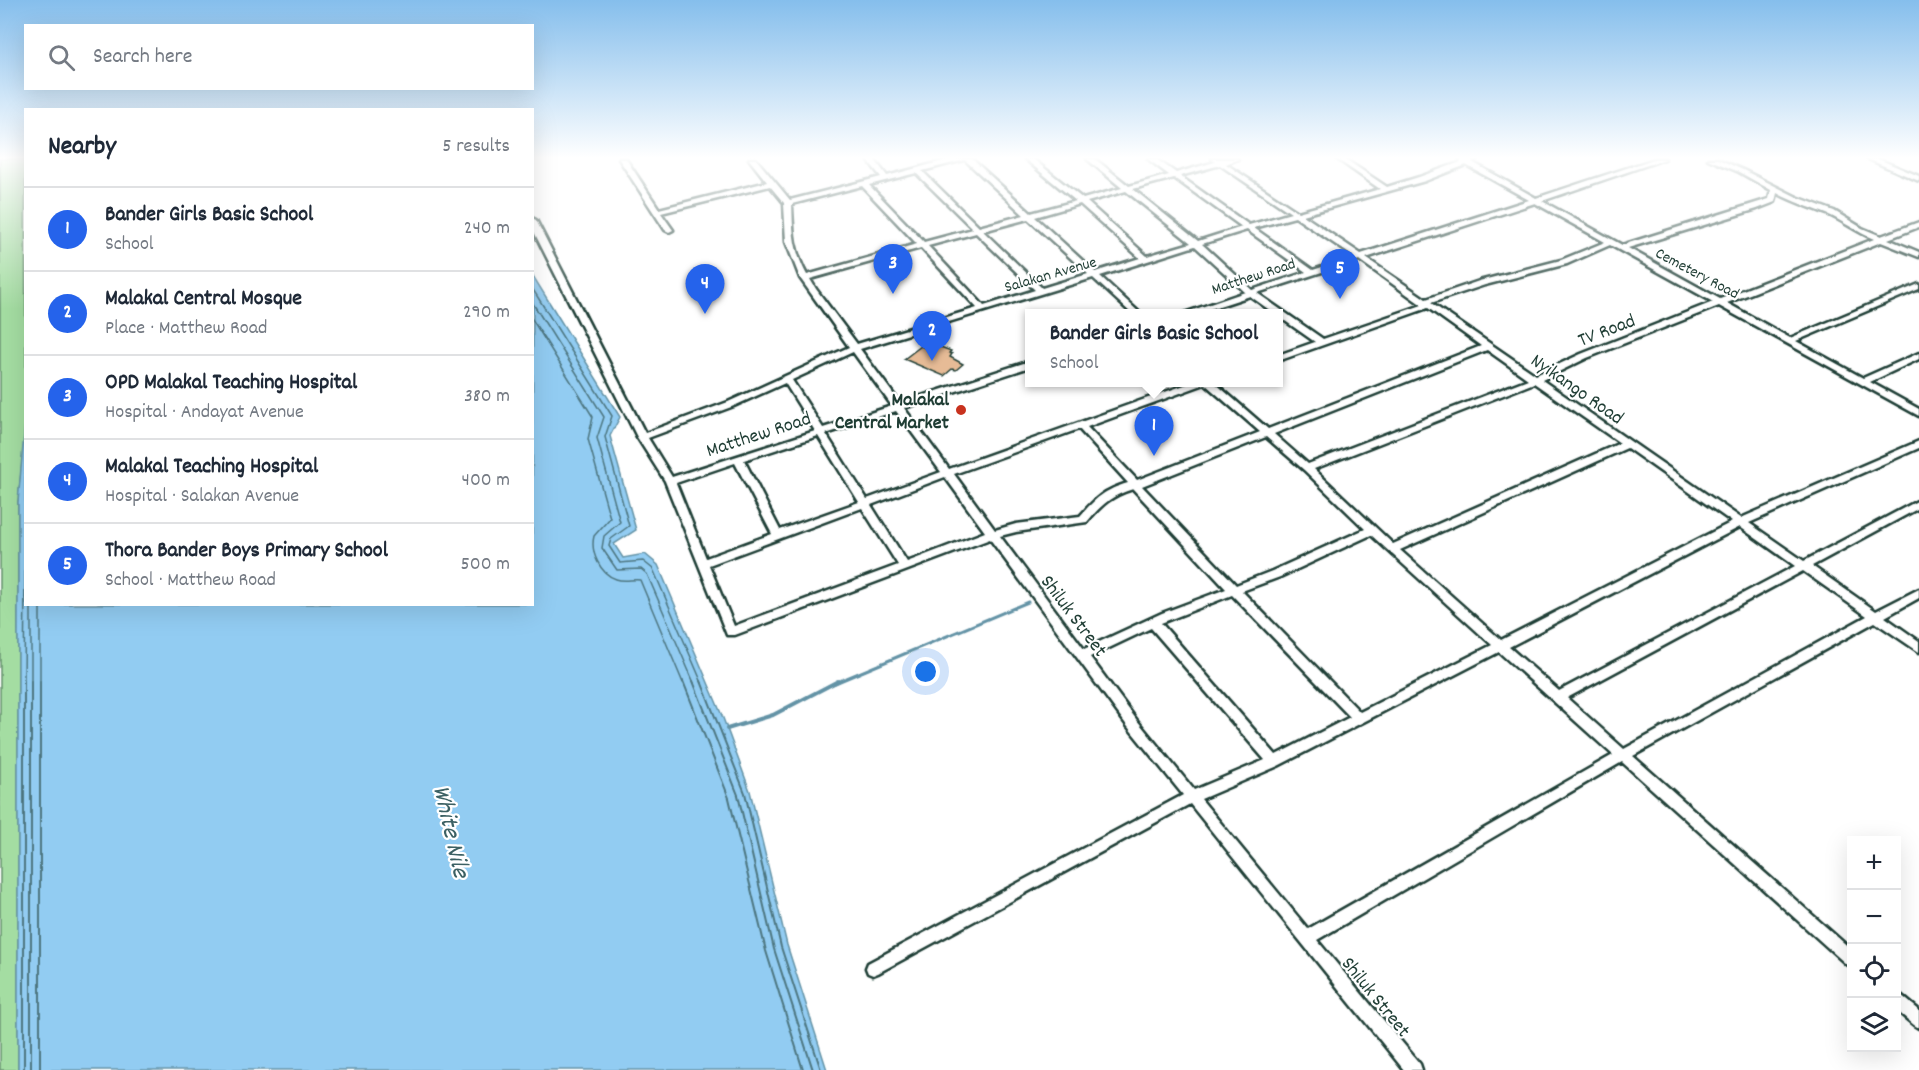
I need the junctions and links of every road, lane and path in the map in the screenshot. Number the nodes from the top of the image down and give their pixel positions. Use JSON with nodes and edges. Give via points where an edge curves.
{"nodes":[{"id":1,"x":655,"y":209,"type":"edge"},
{"id":2,"x":669,"y":209,"type":"edge"},
{"id":3,"x":788,"y":209,"type":"edge"},
{"id":4,"x":888,"y":209,"type":"edge"},
{"id":5,"x":958,"y":209,"type":"edge"},
{"id":6,"x":1021,"y":209,"type":"edge"},
{"id":7,"x":1056,"y":209,"type":"edge"},
{"id":8,"x":1090,"y":209,"type":"edge"},
{"id":9,"x":1152,"y":209,"type":"edge"},
{"id":10,"x":1220,"y":209,"type":"edge"},
{"id":11,"x":1289,"y":209,"type":"edge"},
{"id":12,"x":1313,"y":209,"type":"edge"},
{"id":13,"x":1508,"y":209,"type":"edge"},
{"id":14,"x":1552,"y":209,"type":"edge"},
{"id":15,"x":1749,"y":209,"type":"edge"},
{"id":16,"x":1819,"y":209,"type":"edge"},
{"id":17,"x":657,"y":212,"type":"junction"},
{"id":18,"x":1296,"y":214,"type":"junction"},
{"id":19,"x":1029,"y":216,"type":"junction"},
{"id":20,"x":534,"y":224,"type":"edge"},
{"id":21,"x":1919,"y":224,"type":"edge"},
{"id":22,"x":1247,"y":228,"type":"junction"},
{"id":23,"x":979,"y":229,"type":"junction"},
{"id":24,"x":669,"y":231,"type":"dead end"},
{"id":25,"x":1882,"y":239,"type":"junction"},
{"id":26,"x":1611,"y":242,"type":"junction"},
{"id":27,"x":1197,"y":243,"type":"junction"},
{"id":28,"x":922,"y":245,"type":"junction"},
{"id":29,"x":1621,"y":248,"type":"junction"},
{"id":30,"x":1919,"y":255,"type":"edge"},
{"id":31,"x":1360,"y":257,"type":"junction"},
{"id":32,"x":1146,"y":259,"type":"junction"},
{"id":33,"x":1311,"y":272,"type":"junction"},
{"id":34,"x":1095,"y":276,"type":"junction"},
{"id":35,"x":804,"y":278,"type":"junction"},
{"id":36,"x":1919,"y":286,"type":"edge"},
{"id":37,"x":1040,"y":291,"type":"junction"},
{"id":38,"x":1250,"y":291,"type":"junction"},
{"id":39,"x":1723,"y":303,"type":"junction"},
{"id":40,"x":1425,"y":304,"type":"junction"},
{"id":41,"x":982,"y":308,"type":"junction"},
{"id":42,"x":1131,"y":309,"type":"edge"},
{"id":43,"x":1199,"y":309,"type":"edge"},
{"id":44,"x":1275,"y":309,"type":"edge"},
{"id":45,"x":1283,"y":315,"type":"edge"},
{"id":46,"x":1790,"y":341,"type":"junction"},
{"id":47,"x":1322,"y":343,"type":"junction"},
{"id":48,"x":1486,"y":347,"type":"junction"},
{"id":49,"x":854,"y":348,"type":"junction"},
{"id":50,"x":1283,"y":356,"type":"edge"},
{"id":51,"x":1919,"y":356,"type":"edge"},
{"id":52,"x":1025,"y":365,"type":"edge"},
{"id":53,"x":787,"y":379,"type":"junction"},
{"id":54,"x":1534,"y":380,"type":"junction"},
{"id":55,"x":1863,"y":382,"type":"junction"},
{"id":56,"x":1189,"y":387,"type":"edge"},
{"id":57,"x":1213,"y":387,"type":"edge"},
{"id":58,"x":898,"y":406,"type":"junction"},
{"id":59,"x":1919,"y":413,"type":"edge"},
{"id":60,"x":1081,"y":426,"type":"junction"},
{"id":61,"x":819,"y":432,"type":"junction"},
{"id":62,"x":1265,"y":434,"type":"junction"},
{"id":63,"x":642,"y":437,"type":"junction"},
{"id":64,"x":1627,"y":444,"type":"junction"},
{"id":65,"x":1919,"y":444,"type":"edge"},
{"id":66,"x":738,"y":459,"type":"junction"},
{"id":67,"x":1307,"y":468,"type":"junction"},
{"id":68,"x":947,"y":473,"type":"junction"},
{"id":69,"x":670,"y":481,"type":"junction"},
{"id":70,"x":1135,"y":485,"type":"junction"},
{"id":71,"x":865,"y":503,"type":"junction"},
{"id":72,"x":1919,"y":504,"type":"edge"},
{"id":73,"x":1739,"y":522,"type":"junction"},
{"id":74,"x":1372,"y":530,"type":"junction"},
{"id":75,"x":992,"y":534,"type":"junction"},
{"id":76,"x":778,"y":536,"type":"junction"},
{"id":77,"x":1392,"y":549,"type":"junction"},
{"id":78,"x":703,"y":563,"type":"junction"},
{"id":79,"x":904,"y":566,"type":"junction"},
{"id":80,"x":1801,"y":566,"type":"junction"},
{"id":81,"x":1233,"y":590,"type":"junction"},
{"id":82,"x":1919,"y":593,"type":"edge"},
{"id":83,"x":1873,"y":616,"type":"junction"},
{"id":84,"x":1153,"y":622,"type":"junction"},
{"id":85,"x":1501,"y":646,"type":"junction"},
{"id":86,"x":1919,"y":647,"type":"edge"},
{"id":87,"x":1083,"y":655,"type":"junction"},
{"id":88,"x":1559,"y":697,"type":"junction"},
{"id":89,"x":1359,"y":719,"type":"junction"},
{"id":90,"x":1622,"y":756,"type":"junction"},
{"id":91,"x":1274,"y":762,"type":"junction"},
{"id":92,"x":1191,"y":797,"type":"junction"},
{"id":93,"x":1306,"y":938,"type":"junction"},
{"id":94,"x":1847,"y":956,"type":"edge"},
{"id":95,"x":873,"y":968,"type":"dead end"},
{"id":96,"x":1901,"y":1004,"type":"edge"},
{"id":97,"x":1919,"y":1020,"type":"edge"},
{"id":98,"x":1414,"y":1070,"type":"edge"}],
"edges":[{"from":1,"to":17,"type":"street"},
{"from":2,"to":17,"type":"street"},
{"from":3,"to":35,"type":"street","name":"Shiluk Street","via":[[790,242]]},
{"from":4,"to":28,"type":"street"},
{"from":5,"to":23,"type":"street"},
{"from":6,"to":19,"type":"street"},
{"from":7,"to":19,"type":"street"},
{"from":8,"to":32,"type":"street"},
{"from":9,"to":27,"type":"street"},
{"from":10,"to":22,"type":"street"},
{"from":11,"to":18,"type":"street","name":"Nyikango Road"},
{"from":12,"to":18,"type":"street","name":"Salakan Avenue"},
{"from":13,"to":31,"type":"street","name":"Matthew Road"},
{"from":14,"to":26,"type":"street","name":"Cemetery Road"},
{"from":15,"to":29,"type":"street"},
{"from":16,"to":25,"type":"street"},
{"from":17,"to":24,"type":"street"},
{"from":18,"to":22,"type":"street","name":"Salakan Avenue"},
{"from":18,"to":31,"type":"street","name":"Nyikango Road"},
{"from":19,"to":23,"type":"street"},
{"from":19,"to":34,"type":"street"},
{"from":20,"to":63,"type":"street"},
{"from":21,"to":25,"type":"street","name":"TV Road"},
{"from":22,"to":27,"type":"street","name":"Salakan Avenue"},
{"from":22,"to":33,"type":"street"},
{"from":23,"to":28,"type":"street"},
{"from":23,"to":37,"type":"street"},
{"from":25,"to":30,"type":"street"},
{"from":25,"to":39,"type":"street","name":"TV Road"},
{"from":26,"to":29,"type":"street","name":"Cemetery Road"},
{"from":26,"to":40,"type":"street","via":[[1564,262],[1482,283]]},
{"from":27,"to":32,"type":"street","name":"Salakan Avenue"},
{"from":27,"to":38,"type":"street"},
{"from":28,"to":35,"type":"street"},
{"from":28,"to":41,"type":"street"},
{"from":29,"to":39,"type":"street","name":"Cemetery Road"},
{"from":31,"to":33,"type":"street","name":"Matthew Road"},
{"from":31,"to":40,"type":"street","name":"Nyikango Road"},
{"from":32,"to":34,"type":"street","name":"Salakan Avenue"},
{"from":33,"to":38,"type":"street","name":"Matthew Road"},
{"from":34,"to":37,"type":"street","name":"Salakan Avenue"},
{"from":34,"to":42,"type":"street"},
{"from":35,"to":49,"type":"street","name":"Shiluk Street"},
{"from":36,"to":46,"type":"street"},
{"from":37,"to":41,"type":"street","name":"Salakan Avenue"},
{"from":38,"to":43,"type":"street","name":"Matthew Road"},
{"from":38,"to":44,"type":"street"},
{"from":39,"to":46,"type":"street","name":"Cemetery Road"},
{"from":39,"to":54,"type":"street","name":"TV Road","via":[[1584,356]]},
{"from":40,"to":47,"type":"street"},
{"from":40,"to":48,"type":"street","name":"Nyikango Road"},
{"from":41,"to":49,"type":"street","name":"Salakan Avenue"},
{"from":45,"to":47,"type":"street"},
{"from":46,"to":55,"type":"street","name":"Cemetery Road"},
{"from":47,"to":50,"type":"street"},
{"from":48,"to":54,"type":"street","name":"Nyikango Road"},
{"from":48,"to":62,"type":"street"},
{"from":49,"to":53,"type":"street","name":"Salakan Avenue"},
{"from":49,"to":58,"type":"street","name":"Shiluk Street"},
{"from":51,"to":55,"type":"street"},
{"from":52,"to":58,"type":"street","name":"Matthew Road"},
{"from":53,"to":61,"type":"street"},
{"from":53,"to":63,"type":"street","name":"Salakan Avenue"},
{"from":54,"to":64,"type":"street","name":"Nyikango Road"},
{"from":54,"to":67,"type":"street","name":"TV Road"},
{"from":55,"to":59,"type":"street","name":"Cemetery Road"},
{"from":56,"to":60,"type":"street"},
{"from":57,"to":62,"type":"street"},
{"from":58,"to":61,"type":"street","name":"Matthew Road"},
{"from":58,"to":68,"type":"street","name":"Shiluk Street"},
{"from":60,"to":68,"type":"street"},
{"from":60,"to":70,"type":"street"},
{"from":61,"to":66,"type":"street","name":"Matthew Road"},
{"from":61,"to":71,"type":"street"},
{"from":62,"to":67,"type":"street"},
{"from":62,"to":70,"type":"street"},
{"from":63,"to":69,"type":"street"},
{"from":64,"to":73,"type":"street","name":"Nyikango Road"},
{"from":64,"to":77,"type":"street"},
{"from":65,"to":73,"type":"street"},
{"from":66,"to":69,"type":"street","name":"Matthew Road"},
{"from":66,"to":76,"type":"street"},
{"from":67,"to":74,"type":"street"},
{"from":68,"to":71,"type":"street"},
{"from":68,"to":75,"type":"street","name":"Shiluk Street"},
{"from":69,"to":78,"type":"street"},
{"from":70,"to":75,"type":"street","via":[[1100,500],[1083,519]]},
{"from":70,"to":81,"type":"street"},
{"from":71,"to":76,"type":"street"},
{"from":71,"to":79,"type":"street"},
{"from":72,"to":80,"type":"street"},
{"from":73,"to":80,"type":"street","name":"Nyikango Road"},
{"from":73,"to":85,"type":"street"},
{"from":74,"to":77,"type":"street"},
{"from":74,"to":81,"type":"street"},
{"from":75,"to":79,"type":"street"},
{"from":75,"to":87,"type":"street","name":"Shiluk Street"},
{"from":76,"to":78,"type":"street"},
{"from":77,"to":85,"type":"street"},
{"from":78,"to":79,"type":"street","via":[[731,632]]},
{"from":80,"to":83,"type":"street","name":"Nyikango Road"},
{"from":80,"to":88,"type":"street"},
{"from":81,"to":84,"type":"street"},
{"from":81,"to":89,"type":"street"},
{"from":82,"to":83,"type":"street"},
{"from":83,"to":86,"type":"street","name":"Nyikango Road"},
{"from":83,"to":90,"type":"street"},
{"from":84,"to":87,"type":"street"},
{"from":84,"to":91,"type":"street"},
{"from":85,"to":88,"type":"street"},
{"from":85,"to":89,"type":"street"},
{"from":87,"to":92,"type":"street","name":"Shiluk Street"},
{"from":88,"to":90,"type":"street"},
{"from":89,"to":91,"type":"street"},
{"from":90,"to":93,"type":"street"},
{"from":90,"to":94,"type":"street"},
{"from":91,"to":92,"type":"street"},
{"from":92,"to":93,"type":"street","name":"Shiluk Street"},
{"from":92,"to":95,"type":"street"},
{"from":93,"to":98,"type":"street","name":"Shiluk Street"},
{"from":96,"to":97,"type":"street"}]}
